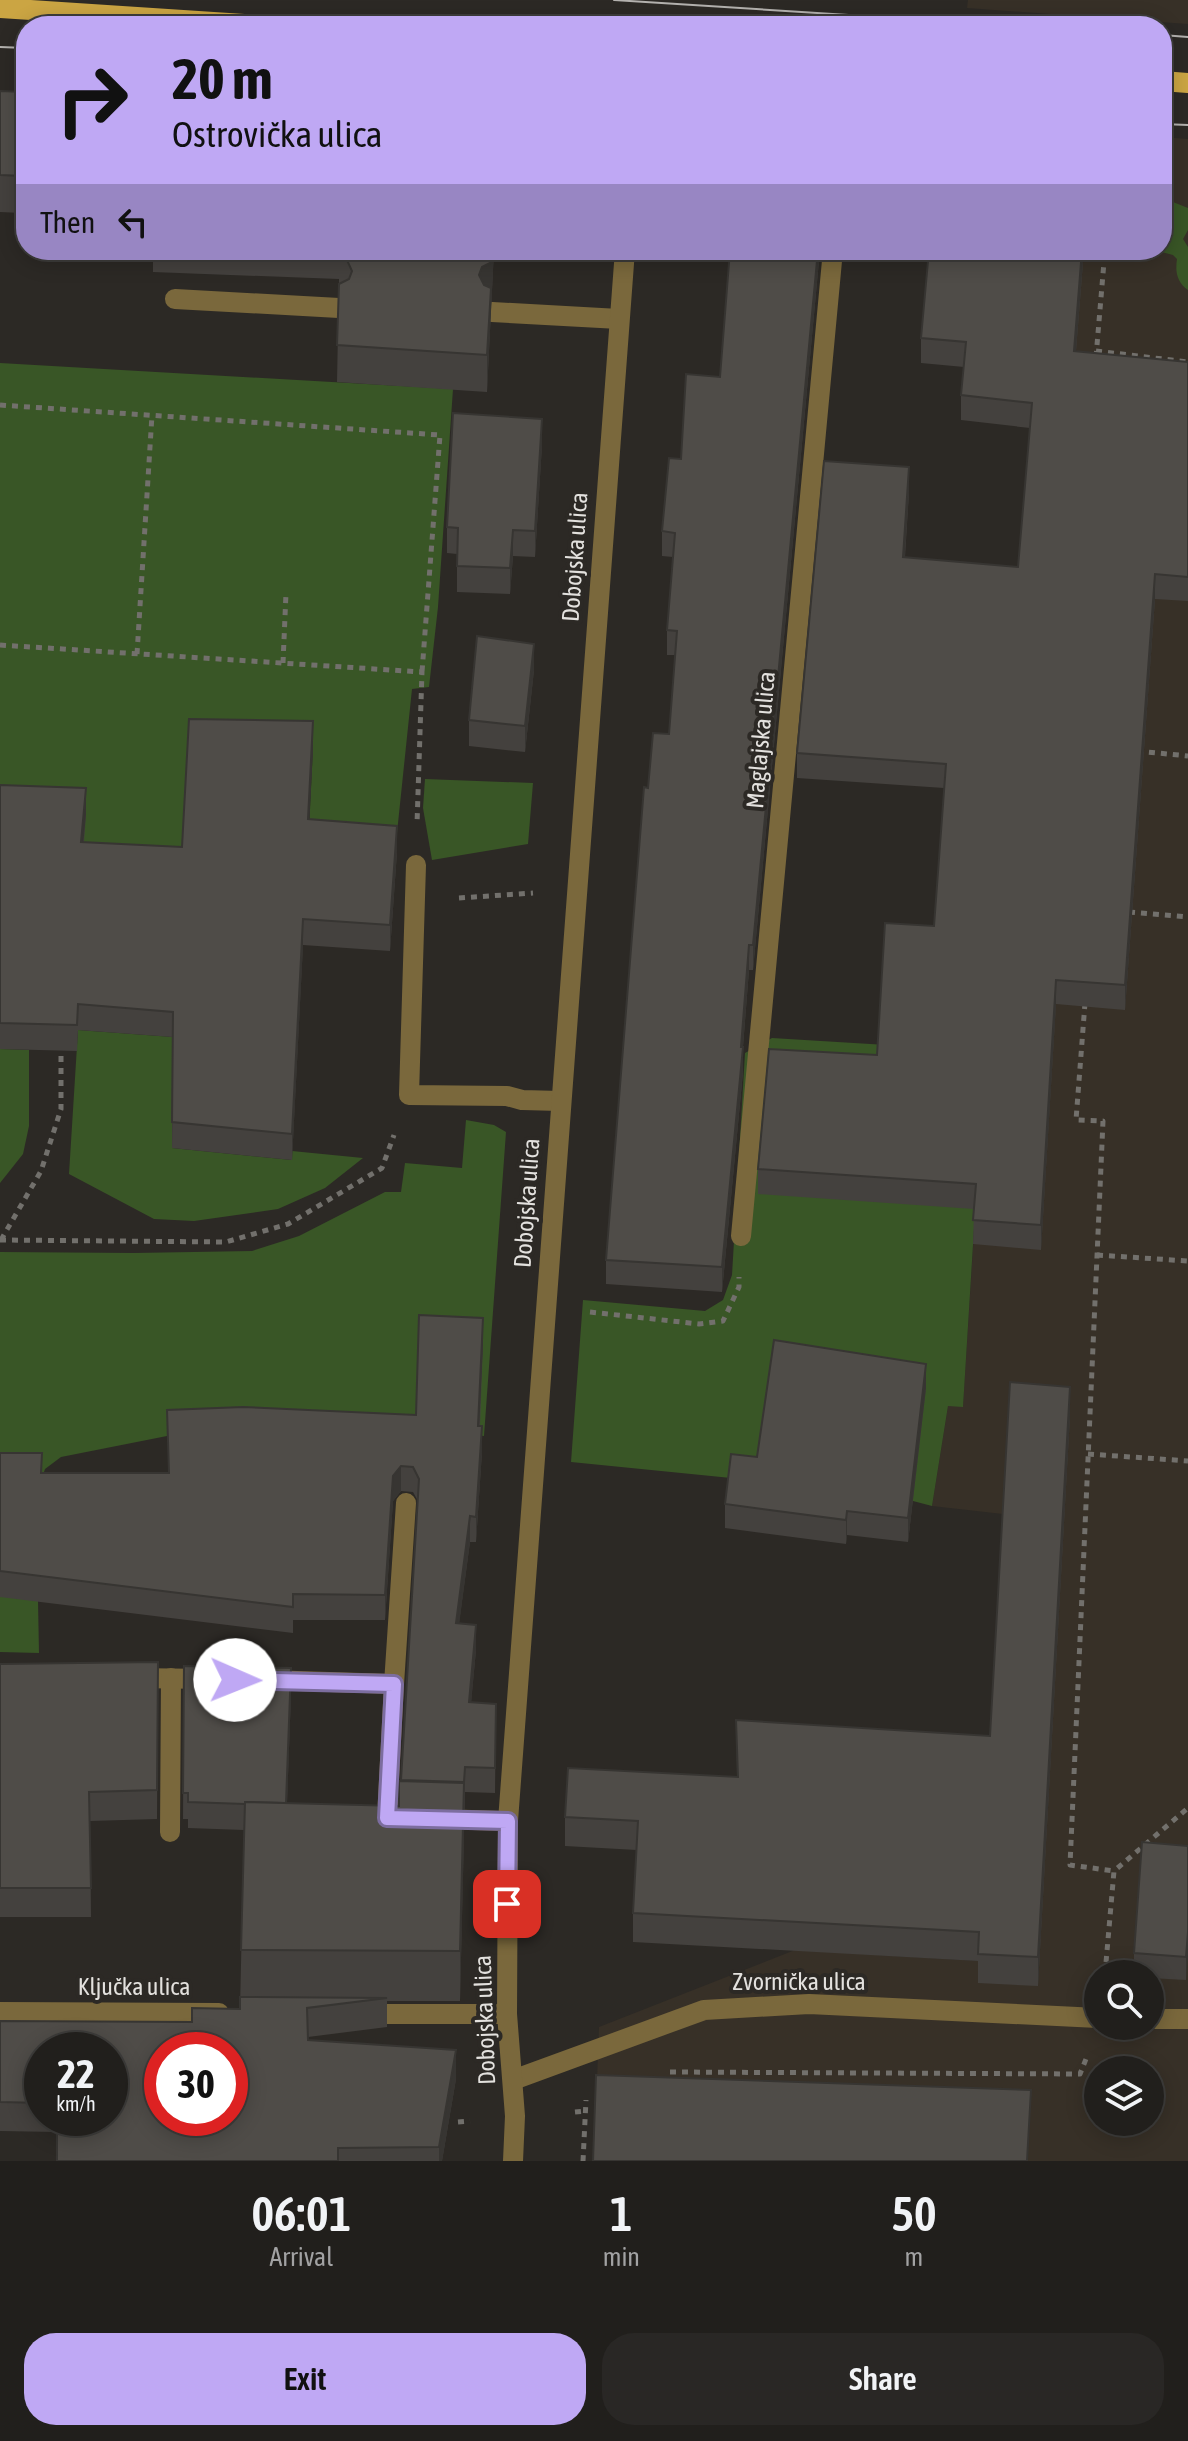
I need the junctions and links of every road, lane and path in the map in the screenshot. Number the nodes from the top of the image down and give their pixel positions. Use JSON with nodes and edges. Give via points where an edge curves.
{"nodes":[{"id":1,"x":0,"y":8,"type":"edge"},
{"id":2,"x":123,"y":16,"type":"edge"},
{"id":3,"x":624,"y":260,"type":"edge"},
{"id":4,"x":832,"y":260,"type":"edge"},
{"id":5,"x":1104,"y":260,"type":"edge"},
{"id":6,"x":175,"y":299,"type":"dead end"},
{"id":7,"x":339,"y":308,"type":"edge"},
{"id":8,"x":492,"y":312,"type":"edge"},
{"id":9,"x":619,"y":319,"type":"junction"},
{"id":10,"x":1096,"y":351,"type":"junction"},
{"id":11,"x":1188,"y":362,"type":"edge"},
{"id":12,"x":1095,"y":364,"type":"edge"},
{"id":13,"x":0,"y":405,"type":"edge"},
{"id":14,"x":152,"y":415,"type":"junction"},
{"id":15,"x":286,"y":593,"type":"dead end"},
{"id":16,"x":0,"y":645,"type":"edge"},
{"id":17,"x":137,"y":654,"type":"junction"},
{"id":18,"x":283,"y":663,"type":"junction"},
{"id":19,"x":422,"y":672,"type":"junction"},
{"id":20,"x":1131,"y":750,"type":"edge"},
{"id":21,"x":1188,"y":756,"type":"edge"},
{"id":22,"x":416,"y":865,"type":"joint"},
{"id":23,"x":1124,"y":912,"type":"edge"},
{"id":24,"x":1188,"y":917,"type":"edge"},
{"id":25,"x":1085,"y":1000,"type":"edge"},
{"id":26,"x":61,"y":1042,"type":"edge"},
{"id":27,"x":409,"y":1095,"type":"junction"},
{"id":28,"x":560,"y":1101,"type":"junction"},
{"id":29,"x":741,"y":1236,"type":"joint"},
{"id":30,"x":0,"y":1240,"type":"edge"},
{"id":31,"x":1097,"y":1255,"type":"junction"},
{"id":32,"x":1188,"y":1261,"type":"edge"},
{"id":33,"x":582,"y":1311,"type":"dead end"},
{"id":34,"x":1088,"y":1454,"type":"junction"},
{"id":35,"x":1188,"y":1461,"type":"edge"},
{"id":36,"x":406,"y":1503,"type":"dead end"},
{"id":37,"x":113,"y":1677,"type":"edge"},
{"id":38,"x":171,"y":1678,"type":"junction"},
{"id":39,"x":394,"y":1684,"type":"junction"},
{"id":40,"x":1188,"y":1808,"type":"edge"},
{"id":41,"x":508,"y":1821,"type":"junction"},
{"id":42,"x":170,"y":1832,"type":"dead end"},
{"id":43,"x":1136,"y":1853,"type":"junction"},
{"id":44,"x":1149,"y":1854,"type":"edge"},
{"id":45,"x":1114,"y":1871,"type":"junction"},
{"id":46,"x":1106,"y":1960,"type":"edge"},
{"id":47,"x":0,"y":2012,"type":"edge"},
{"id":48,"x":244,"y":2013,"type":"edge"},
{"id":49,"x":337,"y":2013,"type":"edge"},
{"id":50,"x":507,"y":2014,"type":"junction"},
{"id":51,"x":1084,"y":2017,"type":"edge"},
{"id":52,"x":1164,"y":2019,"type":"edge"},
{"id":53,"x":1188,"y":2019,"type":"edge"},
{"id":54,"x":1089,"y":2049,"type":"dead end"},
{"id":55,"x":667,"y":2072,"type":"dead end"},
{"id":56,"x":513,"y":2080,"type":"junction"},
{"id":57,"x":586,"y":2096,"type":"dead end"},
{"id":58,"x":585,"y":2111,"type":"junction"},
{"id":59,"x":575,"y":2112,"type":"dead end"},
{"id":60,"x":470,"y":2121,"type":"dead end"},
{"id":61,"x":458,"y":2122,"type":"dead end"},
{"id":62,"x":513,"y":2161,"type":"edge"},
{"id":63,"x":583,"y":2161,"type":"edge"}],
"edges":[{"from":1,"to":2,"type":"main road"},
{"from":3,"to":9,"type":"street","name":"Dobojska ulica"},
{"from":4,"to":29,"type":"street","name":"Maglajska ulica"},
{"from":5,"to":10,"type":"path"},
{"from":6,"to":7,"type":"street"},
{"from":8,"to":9,"type":"street"},
{"from":9,"to":28,"type":"street","name":"Dobojska ulica"},
{"from":10,"to":11,"type":"path"},
{"from":10,"to":12,"type":"path"},
{"from":13,"to":14,"type":"path"},
{"from":14,"to":17,"type":"path"},
{"from":14,"to":19,"type":"path","via":[[440,435]]},
{"from":15,"to":18,"type":"path"},
{"from":16,"to":17,"type":"path"},
{"from":17,"to":18,"type":"path"},
{"from":18,"to":19,"type":"path"},
{"from":19,"to":22,"type":"path"},
{"from":20,"to":21,"type":"path"},
{"from":22,"to":27,"type":"street"},
{"from":23,"to":24,"type":"path"},
{"from":25,"to":31,"type":"path","via":[[1076,1120],[1103,1121]]},
{"from":26,"to":30,"type":"path","via":[[61,1109],[41,1171]]},
{"from":27,"to":28,"type":"street"},
{"from":27,"to":30,"type":"path","via":[[382,1168],[288,1224],[226,1242]]},
{"from":28,"to":41,"type":"street","name":"Dobojska ulica"},
{"from":29,"to":33,"type":"path","via":[[739,1287],[723,1321],[699,1324]]},
{"from":31,"to":32,"type":"path"},
{"from":31,"to":34,"type":"path"},
{"from":34,"to":35,"type":"path"},
{"from":34,"to":45,"type":"path","via":[[1070,1865]]},
{"from":36,"to":39,"type":"street"},
{"from":37,"to":38,"type":"street"},
{"from":38,"to":39,"type":"street"},
{"from":38,"to":42,"type":"street"},
{"from":39,"to":41,"type":"street","via":[[387,1818]]},
{"from":40,"to":43,"type":"path"},
{"from":41,"to":50,"type":"street","name":"Dobojska ulica"},
{"from":43,"to":44,"type":"path"},
{"from":43,"to":45,"type":"path"},
{"from":45,"to":46,"type":"path"},
{"from":47,"to":48,"type":"street","name":"Ključka ulica"},
{"from":49,"to":50,"type":"street"},
{"from":50,"to":56,"type":"street","name":"Dobojska ulica"},
{"from":51,"to":56,"type":"street","name":"Zvornička ulica","via":[[809,2004],[704,2010]]},
{"from":52,"to":53,"type":"street"},
{"from":54,"to":55,"type":"path","via":[[1080,2074]]},
{"from":56,"to":62,"type":"street","name":"Dobojska ulica"},
{"from":57,"to":58,"type":"path"},
{"from":58,"to":59,"type":"path"},
{"from":58,"to":63,"type":"path"},
{"from":60,"to":61,"type":"path"}]}
